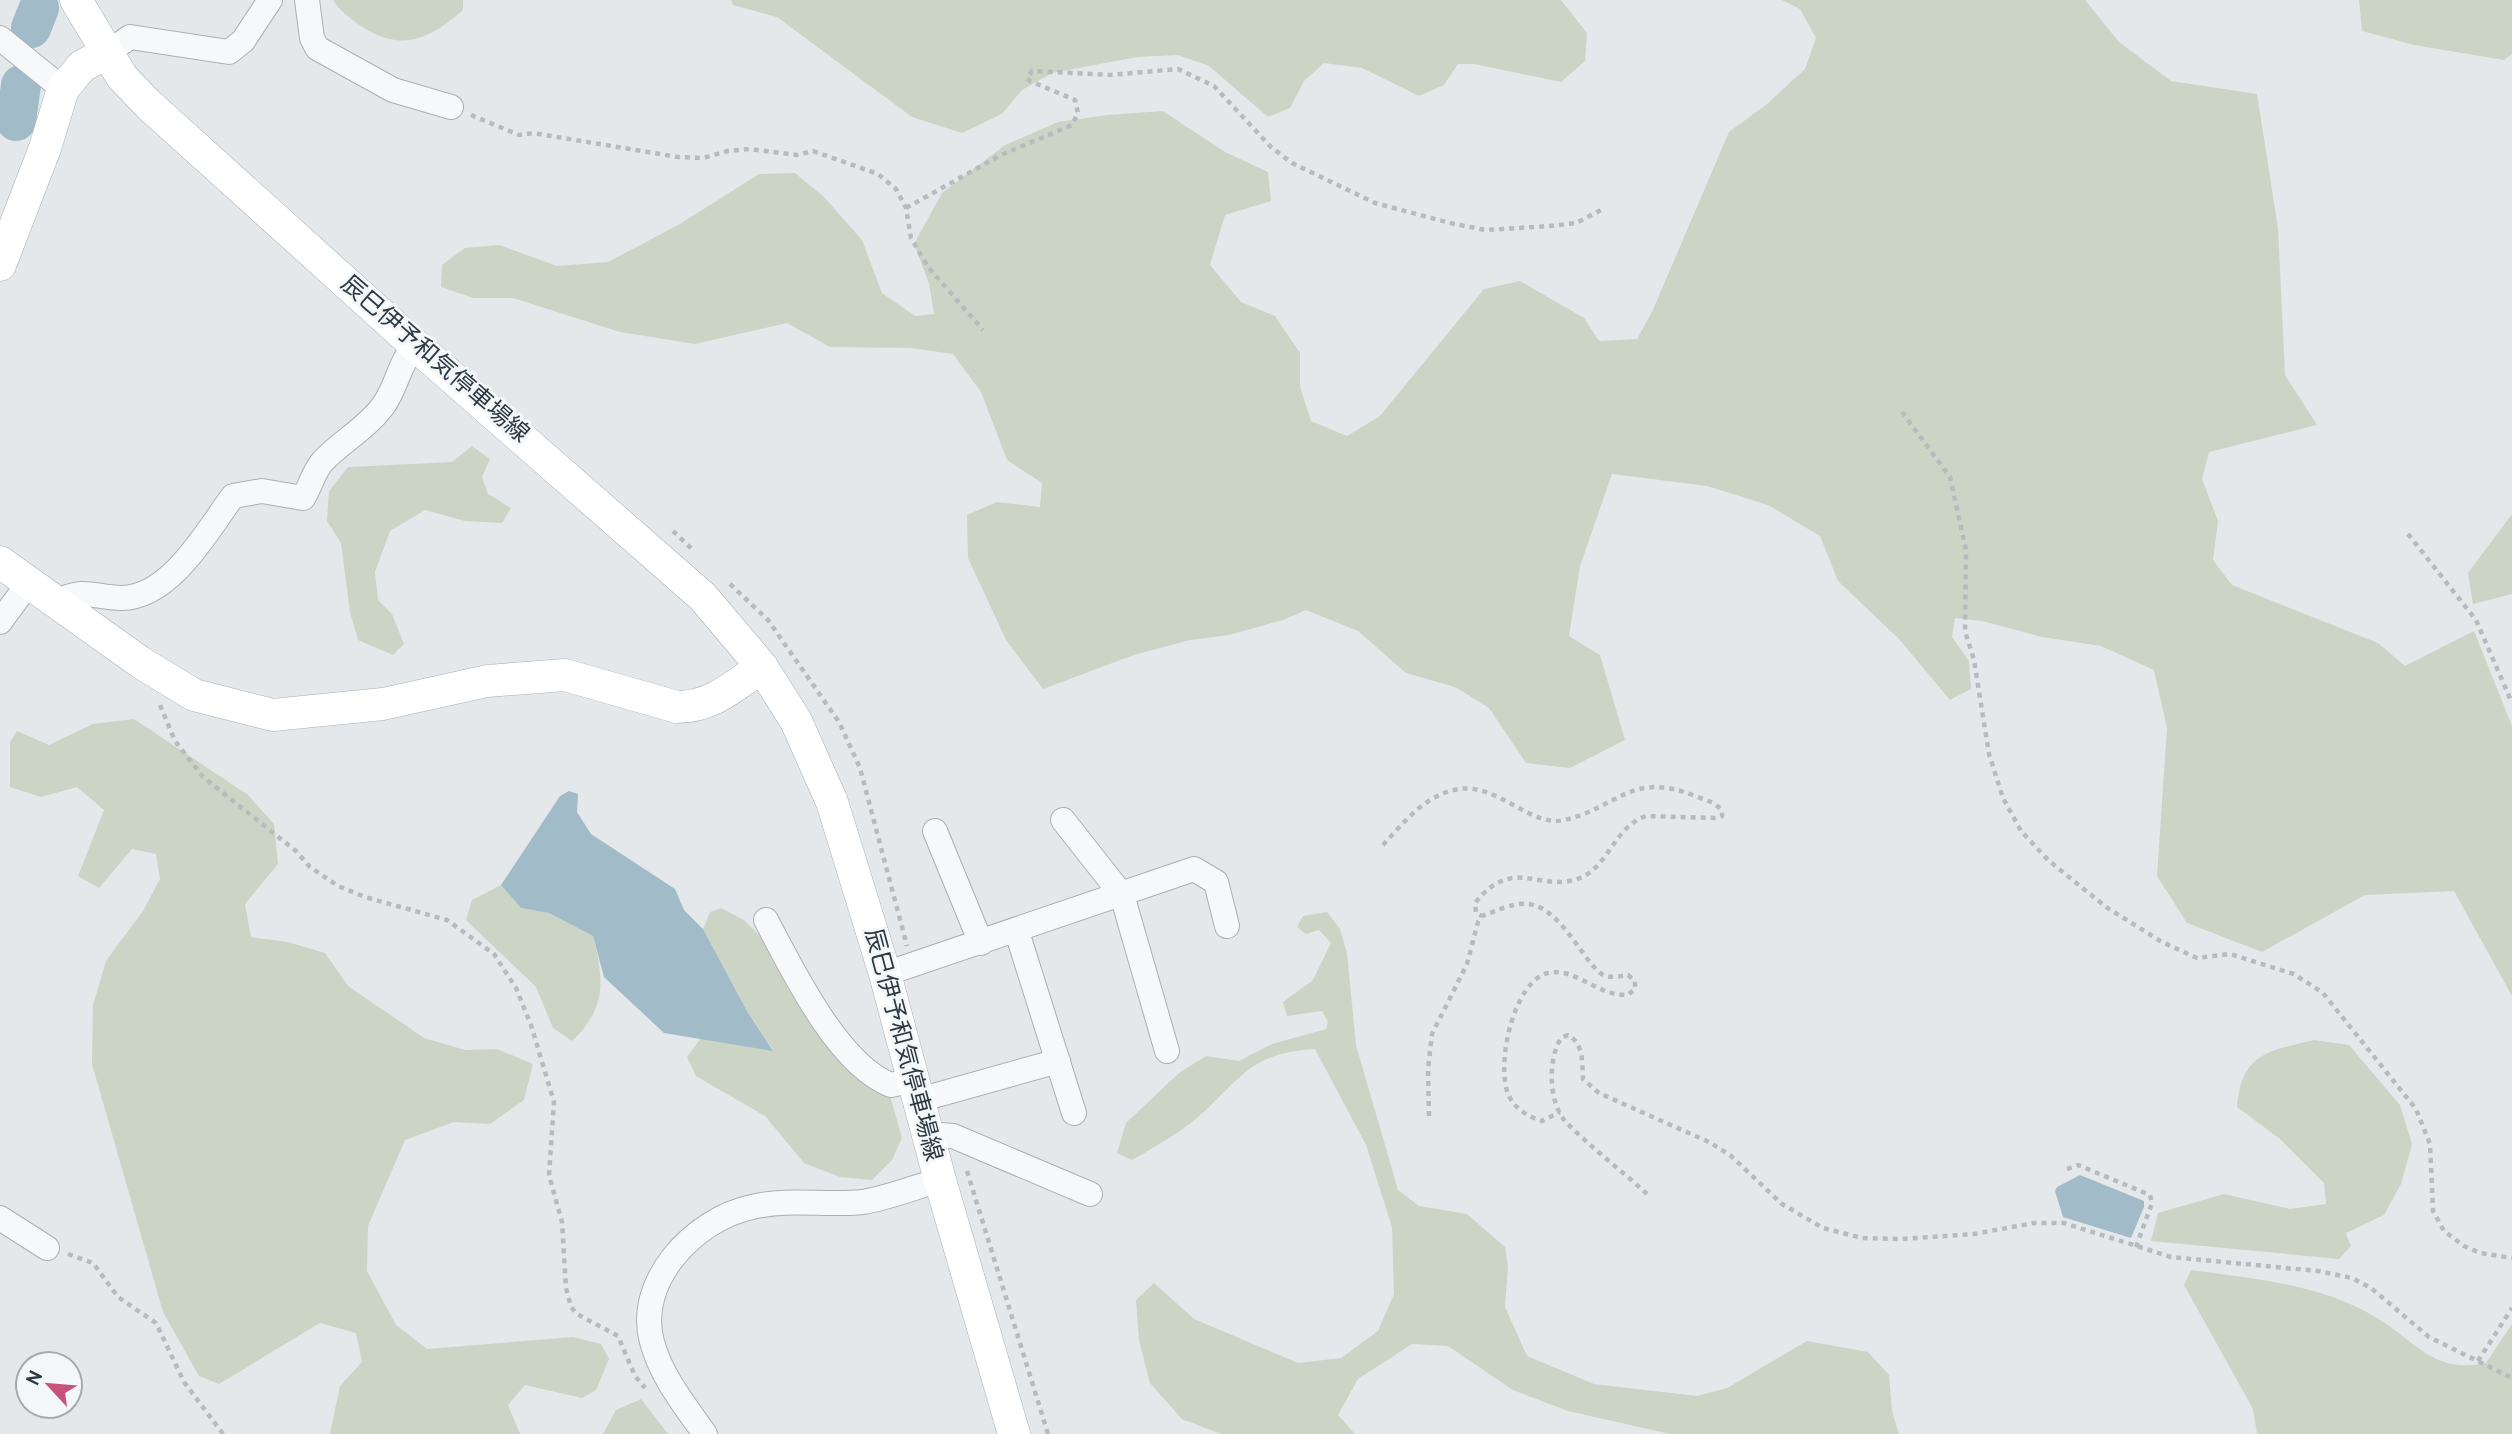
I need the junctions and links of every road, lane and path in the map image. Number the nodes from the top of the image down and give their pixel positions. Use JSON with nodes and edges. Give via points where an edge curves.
{"nodes":[{"id":1,"x":76,"y":0,"type":"edge"},
{"id":2,"x":270,"y":0,"type":"edge"},
{"id":3,"x":307,"y":0,"type":"edge"},
{"id":4,"x":0,"y":38,"type":"edge"},
{"id":5,"x":107,"y":53,"type":"junction"},
{"id":6,"x":63,"y":89,"type":"junction"},
{"id":7,"x":451,"y":107,"type":"joint"},
{"id":8,"x":906,"y":208,"type":"junction"},
{"id":9,"x":1605,"y":208,"type":"dead end"},
{"id":10,"x":0,"y":265,"type":"edge"},
{"id":11,"x":983,"y":330,"type":"dead end"},
{"id":12,"x":415,"y":345,"type":"junction"},
{"id":13,"x":1902,"y":412,"type":"dead end"},
{"id":14,"x":2408,"y":534,"type":"dead end"},
{"id":15,"x":0,"y":562,"type":"edge"},
{"id":16,"x":28,"y":584,"type":"junction"},
{"id":17,"x":55,"y":603,"type":"junction"},
{"id":18,"x":0,"y":622,"type":"edge"},
{"id":19,"x":762,"y":667,"type":"junction"},
{"id":20,"x":163,"y":676,"type":"junction"},
{"id":21,"x":2512,"y":703,"type":"edge"},
{"id":22,"x":1063,"y":820,"type":"dead end"},
{"id":23,"x":935,"y":831,"type":"dead end"},
{"id":24,"x":1383,"y":845,"type":"dead end"},
{"id":25,"x":1122,"y":895,"type":"junction"},
{"id":26,"x":1482,"y":916,"type":"junction"},
{"id":27,"x":766,"y":920,"type":"dead end"},
{"id":28,"x":1227,"y":926,"type":"dead end"},
{"id":29,"x":1017,"y":932,"type":"junction"},
{"id":30,"x":981,"y":943,"type":"junction"},
{"id":31,"x":885,"y":974,"type":"junction"},
{"id":32,"x":1167,"y":1051,"type":"dead end"},
{"id":33,"x":1058,"y":1061,"type":"junction"},
{"id":34,"x":916,"y":1090,"type":"junction"},
{"id":35,"x":1560,"y":1112,"type":"junction"},
{"id":36,"x":1074,"y":1113,"type":"dead end"},
{"id":37,"x":1429,"y":1116,"type":"dead end"},
{"id":38,"x":927,"y":1134,"type":"junction"},
{"id":39,"x":2067,"y":1169,"type":"dead end"},
{"id":40,"x":940,"y":1180,"type":"junction"},
{"id":41,"x":1090,"y":1194,"type":"dead end"},
{"id":42,"x":1647,"y":1194,"type":"dead end"},
{"id":43,"x":0,"y":1219,"type":"edge"},
{"id":44,"x":2136,"y":1247,"type":"junction"},
{"id":45,"x":47,"y":1248,"type":"joint"},
{"id":46,"x":2512,"y":1258,"type":"edge"},
{"id":47,"x":2512,"y":1308,"type":"edge"},
{"id":48,"x":2478,"y":1361,"type":"junction"},
{"id":49,"x":2512,"y":1378,"type":"edge"},
{"id":50,"x":679,"y":1394,"type":"junction"},
{"id":51,"x":223,"y":1434,"type":"edge"},
{"id":52,"x":705,"y":1434,"type":"edge"},
{"id":53,"x":1014,"y":1434,"type":"edge"}],
"edges":[{"from":1,"to":5,"type":"main road","name":"辰巳伊予和気停車場線"},
{"from":2,"to":5,"type":"street","via":[[243,40],[229,52],[130,37]]},
{"from":3,"to":7,"type":"street","via":[[317,48],[393,90]]},
{"from":4,"to":6,"type":"street"},
{"from":5,"to":6,"type":"main road","via":[[82,66]]},
{"from":5,"to":12,"type":"main road","name":"辰巳伊予和気停車場線","via":[[148,104]]},
{"from":6,"to":10,"type":"main road"},
{"from":7,"to":8,"type":"path","via":[[519,135],[678,157],[703,158],[749,149],[797,155],[813,151],[878,174],[896,190]]},
{"from":8,"to":9,"type":"path","via":[[1001,155],[1072,125],[1078,113],[1075,100],[1030,81],[1031,71],[1110,75],[1178,69],[1213,86],[1262,139],[1292,163],[1375,203],[1486,230],[1576,223]]},
{"from":8,"to":11,"type":"path","via":[[911,238],[928,267]]},
{"from":12,"to":17,"type":"street","via":[[402,360],[386,404],[324,460],[303,498],[262,491],[233,496],[206,536],[160,585],[139,597],[73,593]]},
{"from":12,"to":19,"type":"main road","name":"辰巳伊予和気停車場線","via":[[703,597]]},
{"from":13,"to":46,"type":"path","via":[[1950,477],[1966,550],[1965,631],[1989,754],[2003,798],[2021,831],[2048,860],[2106,907],[2162,942],[2197,958],[2230,954],[2294,974],[2323,993],[2416,1109],[2430,1144],[2433,1212],[2444,1231],[2480,1253]]},
{"from":14,"to":21,"type":"path","via":[[2476,621]]},
{"from":15,"to":16,"type":"main road"},
{"from":16,"to":17,"type":"main road"},
{"from":16,"to":18,"type":"street"},
{"from":17,"to":20,"type":"main road"},
{"from":19,"to":20,"type":"main road","via":[[696,707],[677,707],[565,675],[487,681],[383,704],[273,715],[194,695]]},
{"from":19,"to":31,"type":"main road","name":"辰巳伊予和気停車場線","via":[[796,721],[832,802]]},
{"from":20,"to":50,"type":"path","via":[[160,703],[175,741],[189,760],[310,867],[338,886],[366,897],[447,920],[494,954],[521,1000],[554,1102],[549,1175],[562,1222],[571,1307],[618,1336],[644,1388],[653,1394]]},
{"from":22,"to":25,"type":"street"},
{"from":23,"to":30,"type":"street"},
{"from":24,"to":26,"type":"path","via":[[1425,804],[1441,793],[1460,789],[1485,790],[1554,821],[1574,817],[1640,787],[1689,794],[1722,811],[1716,818],[1637,819],[1588,874],[1577,880],[1519,876],[1500,881],[1475,903],[1476,913]]},
{"from":25,"to":28,"type":"street","via":[[1194,869],[1216,882]]},
{"from":25,"to":29,"type":"street"},
{"from":25,"to":32,"type":"street"},
{"from":26,"to":35,"type":"path","via":[[1527,904],[1543,908],[1604,976],[1628,975],[1635,981],[1628,996],[1610,996],[1564,972],[1545,974],[1528,989],[1504,1043],[1502,1075],[1509,1099],[1527,1115],[1542,1121]]},
{"from":26,"to":37,"type":"path","via":[[1460,982],[1432,1034]]},
{"from":27,"to":34,"type":"street","via":[[838,1042],[863,1070],[891,1085]]},
{"from":29,"to":30,"type":"street"},
{"from":29,"to":33,"type":"street"},
{"from":30,"to":31,"type":"street"},
{"from":31,"to":34,"type":"main road","name":"辰巳伊予和気停車場線"},
{"from":33,"to":34,"type":"street"},
{"from":33,"to":36,"type":"street"},
{"from":34,"to":38,"type":"main road","name":"辰巳伊予和気停車場線"},
{"from":35,"to":42,"type":"path"},
{"from":35,"to":44,"type":"path","via":[[1554,1099],[1552,1058],[1561,1038],[1568,1035],[1576,1040],[1582,1055],[1583,1079],[1599,1093],[1709,1142],[1730,1155],[1782,1204],[1823,1228],[1862,1238],[1902,1239],[2064,1223]]},
{"from":38,"to":40,"type":"main road","name":"辰巳伊予和気停車場線"},
{"from":38,"to":41,"type":"street","via":[[953,1136]]},
{"from":39,"to":44,"type":"path","via":[[2078,1165],[2150,1195],[2152,1203]]},
{"from":40,"to":50,"type":"street","via":[[865,1202],[788,1200],[748,1208],[709,1225],[676,1252],[657,1282],[648,1312],[654,1350]]},
{"from":40,"to":53,"type":"main road","name":"辰巳伊予和気停車場線"},
{"from":43,"to":45,"type":"street"},
{"from":44,"to":48,"type":"path","via":[[2171,1257],[2352,1278],[2371,1288],[2429,1337]]},
{"from":45,"to":51,"type":"path","via":[[93,1263],[118,1297],[156,1323],[184,1382]]},
{"from":47,"to":48,"type":"path"},
{"from":48,"to":49,"type":"path"},
{"from":50,"to":52,"type":"street"}]}
